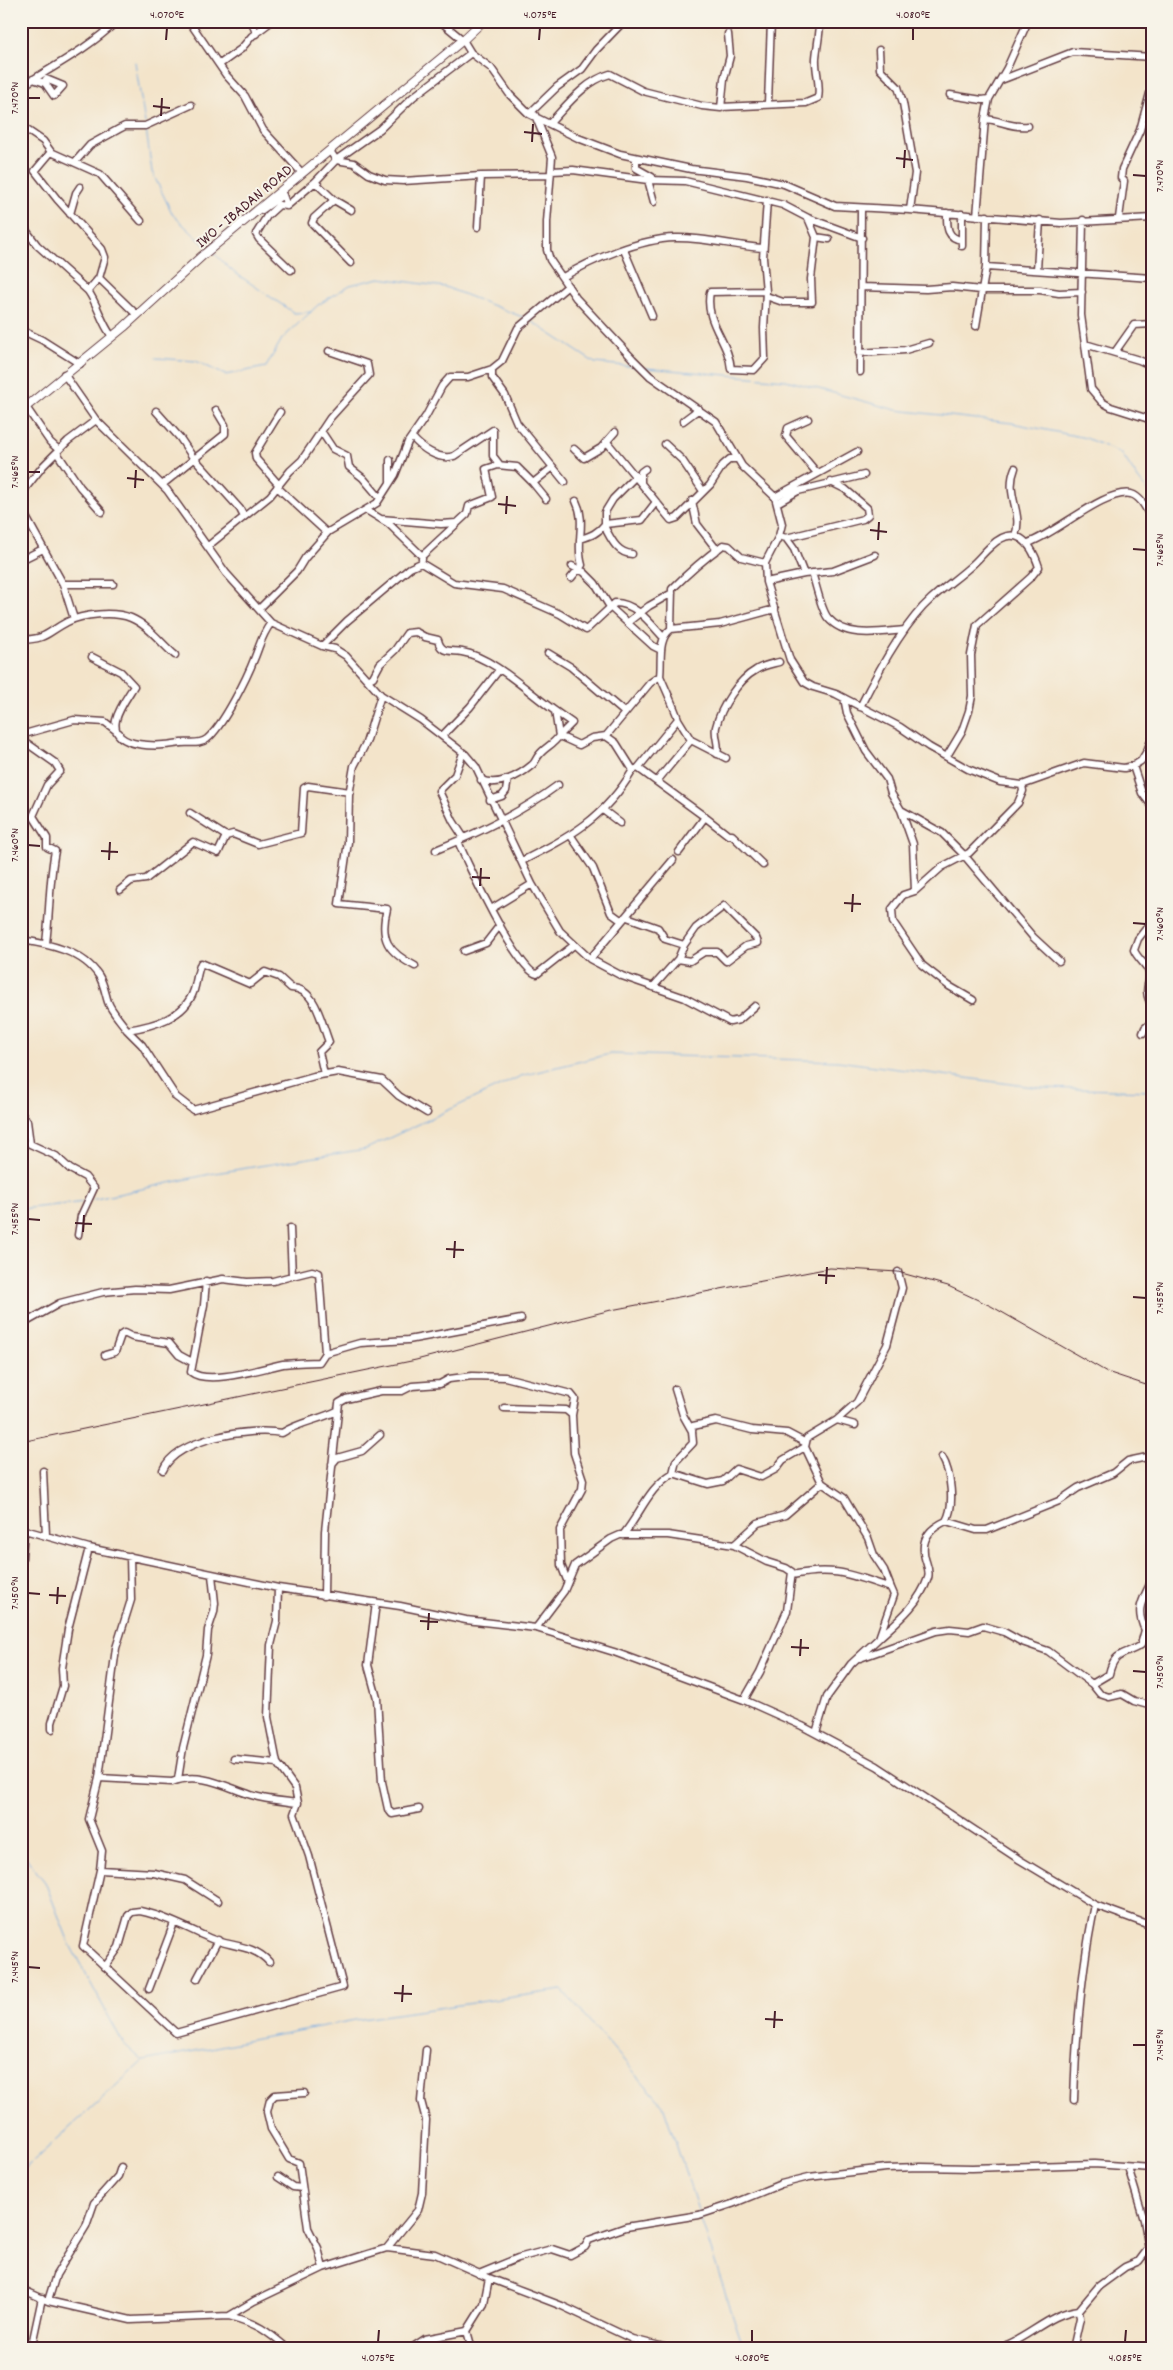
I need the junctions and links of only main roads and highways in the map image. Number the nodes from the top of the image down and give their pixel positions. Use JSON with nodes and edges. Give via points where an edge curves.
{"nodes":[{"id":1,"x":483,"y":21,"type":"edge"},
{"id":2,"x":24,"y":409,"type":"edge"}],
"edges":[{"from":1,"to":2,"type":"main road","name":"IWO - IBADAN ROAD"}]}
